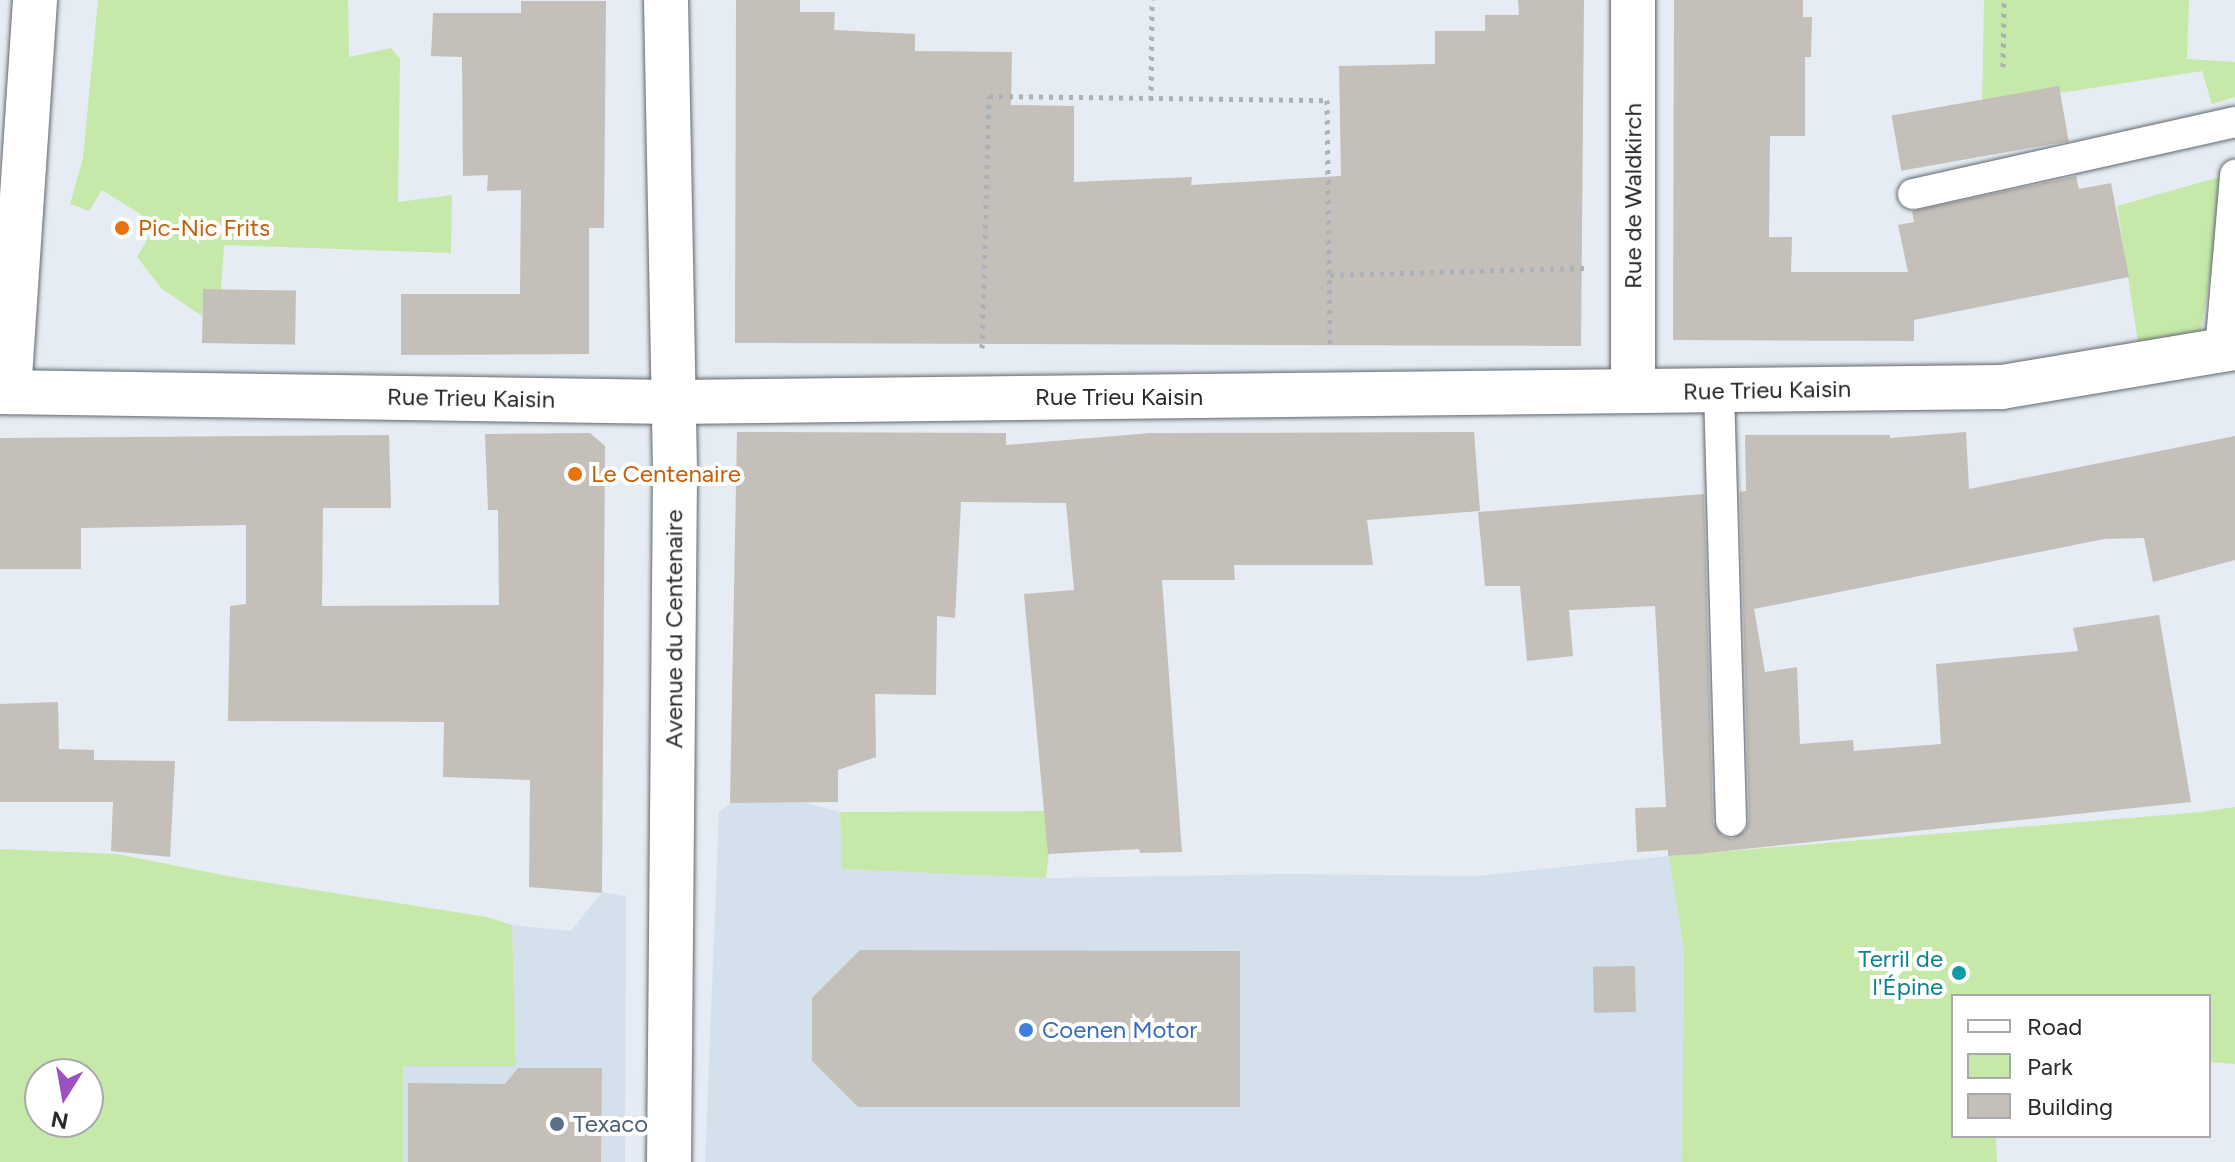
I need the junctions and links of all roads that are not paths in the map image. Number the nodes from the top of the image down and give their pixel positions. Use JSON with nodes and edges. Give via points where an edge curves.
{"nodes":[{"id":1,"x":35,"y":0,"type":"edge"},
{"id":2,"x":666,"y":0,"type":"edge"},
{"id":3,"x":1633,"y":0,"type":"edge"},
{"id":4,"x":2235,"y":122,"type":"edge"},
{"id":5,"x":2235,"y":175,"type":"edge"},
{"id":6,"x":1913,"y":194,"type":"dead end"},
{"id":7,"x":2228,"y":349,"type":"edge"},
{"id":8,"x":1719,"y":390,"type":"junction"},
{"id":9,"x":1633,"y":391,"type":"junction"},
{"id":10,"x":4,"y":392,"type":"edge"},
{"id":11,"x":674,"y":402,"type":"junction"},
{"id":12,"x":1731,"y":821,"type":"dead end"},
{"id":13,"x":669,"y":1162,"type":"edge"}],
"edges":[{"from":1,"to":10,"type":"street"},
{"from":2,"to":11,"type":"street","name":"Avenue du Centenaire"},
{"from":3,"to":9,"type":"street","name":"Rue de Waldkirch"},
{"from":4,"to":6,"type":"lane"},
{"from":5,"to":7,"type":"lane"},
{"from":7,"to":8,"type":"street","name":"Rue Trieu Kaisin","via":[[2002,387]]},
{"from":8,"to":9,"type":"street","name":"Rue Trieu Kaisin"},
{"from":8,"to":12,"type":"lane"},
{"from":9,"to":11,"type":"street","name":"Rue Trieu Kaisin"},
{"from":10,"to":11,"type":"street","name":"Rue Trieu Kaisin"},
{"from":11,"to":13,"type":"street","name":"Avenue du Centenaire"}]}
